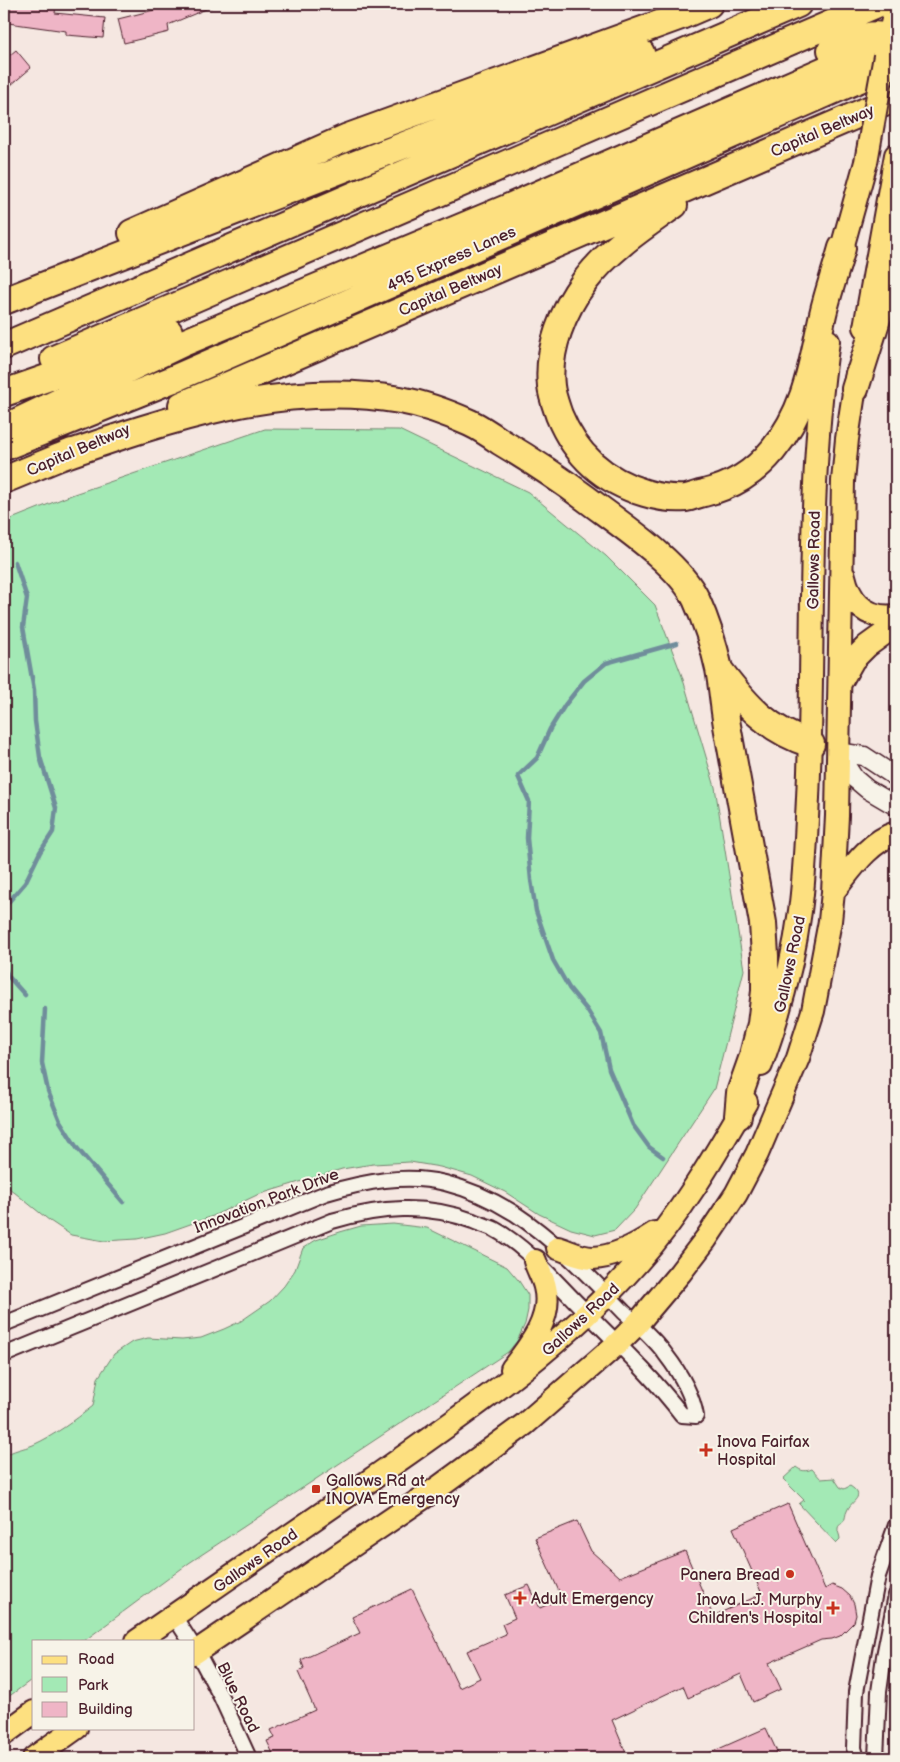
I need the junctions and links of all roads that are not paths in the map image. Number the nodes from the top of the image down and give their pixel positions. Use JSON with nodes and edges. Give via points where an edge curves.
{"nodes":[{"id":1,"x":709,"y":4,"type":"edge"},
{"id":2,"x":765,"y":4,"type":"edge"},
{"id":3,"x":798,"y":4,"type":"edge"},
{"id":4,"x":877,"y":4,"type":"edge"},
{"id":5,"x":896,"y":5,"type":"edge"},
{"id":6,"x":854,"y":49,"type":"junction"},
{"id":7,"x":893,"y":50,"type":"edge"},
{"id":8,"x":896,"y":98,"type":"edge"},
{"id":9,"x":896,"y":155,"type":"edge"},
{"id":10,"x":718,"y":174,"type":"junction"},
{"id":11,"x":842,"y":248,"type":"junction"},
{"id":12,"x":896,"y":263,"type":"edge"},
{"id":13,"x":4,"y":294,"type":"edge"},
{"id":14,"x":4,"y":301,"type":"edge"},
{"id":15,"x":4,"y":346,"type":"edge"},
{"id":16,"x":4,"y":380,"type":"edge"},
{"id":17,"x":854,"y":389,"type":"junction"},
{"id":18,"x":4,"y":393,"type":"edge"},
{"id":19,"x":4,"y":428,"type":"edge"},
{"id":20,"x":4,"y":447,"type":"edge"},
{"id":21,"x":56,"y":458,"type":"junction"},
{"id":22,"x":4,"y":480,"type":"edge"},
{"id":23,"x":841,"y":562,"type":"junction"},
{"id":24,"x":896,"y":616,"type":"edge"},
{"id":25,"x":896,"y":625,"type":"edge"},
{"id":26,"x":719,"y":669,"type":"junction"},
{"id":27,"x":840,"y":683,"type":"junction"},
{"id":28,"x":811,"y":744,"type":"junction"},
{"id":29,"x":837,"y":752,"type":"junction"},
{"id":30,"x":896,"y":777,"type":"edge"},
{"id":31,"x":896,"y":806,"type":"edge"},
{"id":32,"x":896,"y":834,"type":"edge"},
{"id":33,"x":833,"y":892,"type":"junction"},
{"id":34,"x":738,"y":1116,"type":"junction"},
{"id":35,"x":666,"y":1225,"type":"junction"},
{"id":36,"x":558,"y":1248,"type":"junction"},
{"id":37,"x":535,"y":1261,"type":"junction"},
{"id":38,"x":607,"y":1294,"type":"junction"},
{"id":39,"x":588,"y":1314,"type":"junction"},
{"id":40,"x":4,"y":1324,"type":"edge"},
{"id":41,"x":637,"y":1324,"type":"junction"},
{"id":42,"x":617,"y":1344,"type":"junction"},
{"id":43,"x":4,"y":1355,"type":"edge"},
{"id":44,"x":494,"y":1393,"type":"junction"},
{"id":45,"x":896,"y":1525,"type":"edge"},
{"id":46,"x":896,"y":1595,"type":"edge"},
{"id":47,"x":174,"y":1616,"type":"junction"},
{"id":48,"x":138,"y":1640,"type":"edge"},
{"id":49,"x":189,"y":1640,"type":"edge"},
{"id":50,"x":195,"y":1647,"type":"edge"},
{"id":51,"x":195,"y":1650,"type":"edge"},
{"id":52,"x":32,"y":1713,"type":"edge"},
{"id":53,"x":73,"y":1730,"type":"edge"},
{"id":54,"x":4,"y":1734,"type":"edge"},
{"id":55,"x":34,"y":1758,"type":"edge"},
{"id":56,"x":249,"y":1758,"type":"edge"},
{"id":57,"x":857,"y":1758,"type":"edge"},
{"id":58,"x":876,"y":1758,"type":"edge"}],
"edges":[{"from":1,"to":13,"type":"highway","via":[[348,136]]},
{"from":2,"to":14,"type":"highway"},
{"from":3,"to":15,"type":"highway"},
{"from":4,"to":16,"type":"highway"},
{"from":5,"to":7,"type":"main road","name":"Gallows Road"},
{"from":6,"to":7,"type":"highway","via":[[868,55]]},
{"from":6,"to":18,"type":"highway","via":[[245,302],[107,357]]},
{"from":6,"to":19,"type":"highway","via":[[507,208],[183,343]]},
{"from":7,"to":11,"type":"main road","name":"Gallows Road","bridge":true},
{"from":7,"to":20,"type":"highway","name":"495 Express Lanes","via":[[171,380]]},
{"from":8,"to":10,"type":"highway","name":"Capital Beltway"},
{"from":9,"to":17,"type":"main road","name":"Gallows Road"},
{"from":10,"to":11,"type":"highway","via":[[640,229],[600,263],[584,281],[560,328],[550,369],[554,403],[572,442],[607,477],[628,488],[658,497],[686,498],[727,487],[767,456],[789,427],[805,394]]},
{"from":10,"to":21,"type":"highway","name":"Capital Beltway"},
{"from":11,"to":28,"type":"main road","name":"Gallows Road","via":[[824,367],[816,468]]},
{"from":12,"to":17,"type":"highway"},
{"from":17,"to":23,"type":"main road","name":"Gallows Road","via":[[843,481]]},
{"from":21,"to":22,"type":"highway","name":"Capital Beltway"},
{"from":21,"to":26,"type":"highway","via":[[181,418],[278,397],[323,394],[372,396],[434,409],[471,424],[515,450],[556,476],[646,543],[684,580],[696,598]]},
{"from":23,"to":24,"type":"main road","via":[[850,593],[858,606],[888,617]]},
{"from":23,"to":27,"type":"main road","name":"Gallows Road"},
{"from":25,"to":27,"type":"main road","via":[[853,660]]},
{"from":26,"to":28,"type":"highway","via":[[755,713],[773,726]]},
{"from":26,"to":34,"type":"highway","via":[[763,923],[765,956],[761,1024],[740,1093]]},
{"from":27,"to":29,"type":"main road","name":"Gallows Road"},
{"from":28,"to":29,"type":"main road"},
{"from":28,"to":34,"type":"main road","name":"Gallows Road","via":[[800,912],[790,970],[754,1085]]},
{"from":29,"to":30,"type":"street","via":[[864,756]]},
{"from":29,"to":31,"type":"street","via":[[854,778]]},
{"from":29,"to":33,"type":"main road","name":"Gallows Road"},
{"from":32,"to":33,"type":"main road","via":[[880,841],[859,860]]},
{"from":33,"to":41,"type":"main road","name":"Gallows Road","via":[[812,1011],[798,1058],[757,1154],[736,1194],[706,1239]]},
{"from":34,"to":35,"type":"main road","name":"Gallows Road","via":[[697,1185]]},
{"from":35,"to":36,"type":"main road","via":[[632,1247],[606,1256],[579,1256]]},
{"from":35,"to":38,"type":"main road","name":"Gallows Road","via":[[637,1263]]},
{"from":36,"to":38,"type":"street","name":"Innovation Park Drive"},
{"from":36,"to":40,"type":"street","name":"Innovation Park Drive","via":[[514,1213],[460,1188],[422,1179],[370,1182],[326,1193]]},
{"from":37,"to":39,"type":"street"},
{"from":37,"to":43,"type":"street","via":[[494,1229],[448,1213],[416,1209],[369,1212],[332,1221]]},
{"from":37,"to":44,"type":"main road","via":[[547,1300],[541,1325],[525,1353]]},
{"from":38,"to":39,"type":"main road","name":"Gallows Road"},
{"from":38,"to":41,"type":"street","name":"Innovation Park Drive"},
{"from":39,"to":42,"type":"street"},
{"from":39,"to":44,"type":"main road","name":"Gallows Road"},
{"from":41,"to":42,"type":"main road","name":"Gallows Road"},
{"from":41,"to":42,"type":"street","name":"Innovation Park Drive","via":[[666,1354],[685,1384],[696,1416],[682,1415]]},
{"from":42,"to":50,"type":"main road","name":"Gallows Road","via":[[525,1424],[439,1487]]},
{"from":44,"to":47,"type":"main road","name":"Gallows Road"},
{"from":45,"to":57,"type":"street","via":[[878,1576],[856,1692],[854,1748]]},
{"from":46,"to":58,"type":"street","via":[[879,1692]]},
{"from":47,"to":48,"type":"main road","name":"Gallows Road"},
{"from":47,"to":49,"type":"street","name":"Blue Road"},
{"from":51,"to":56,"type":"street","name":"Blue Road"},
{"from":52,"to":54,"type":"main road"},
{"from":53,"to":55,"type":"main road"}]}
